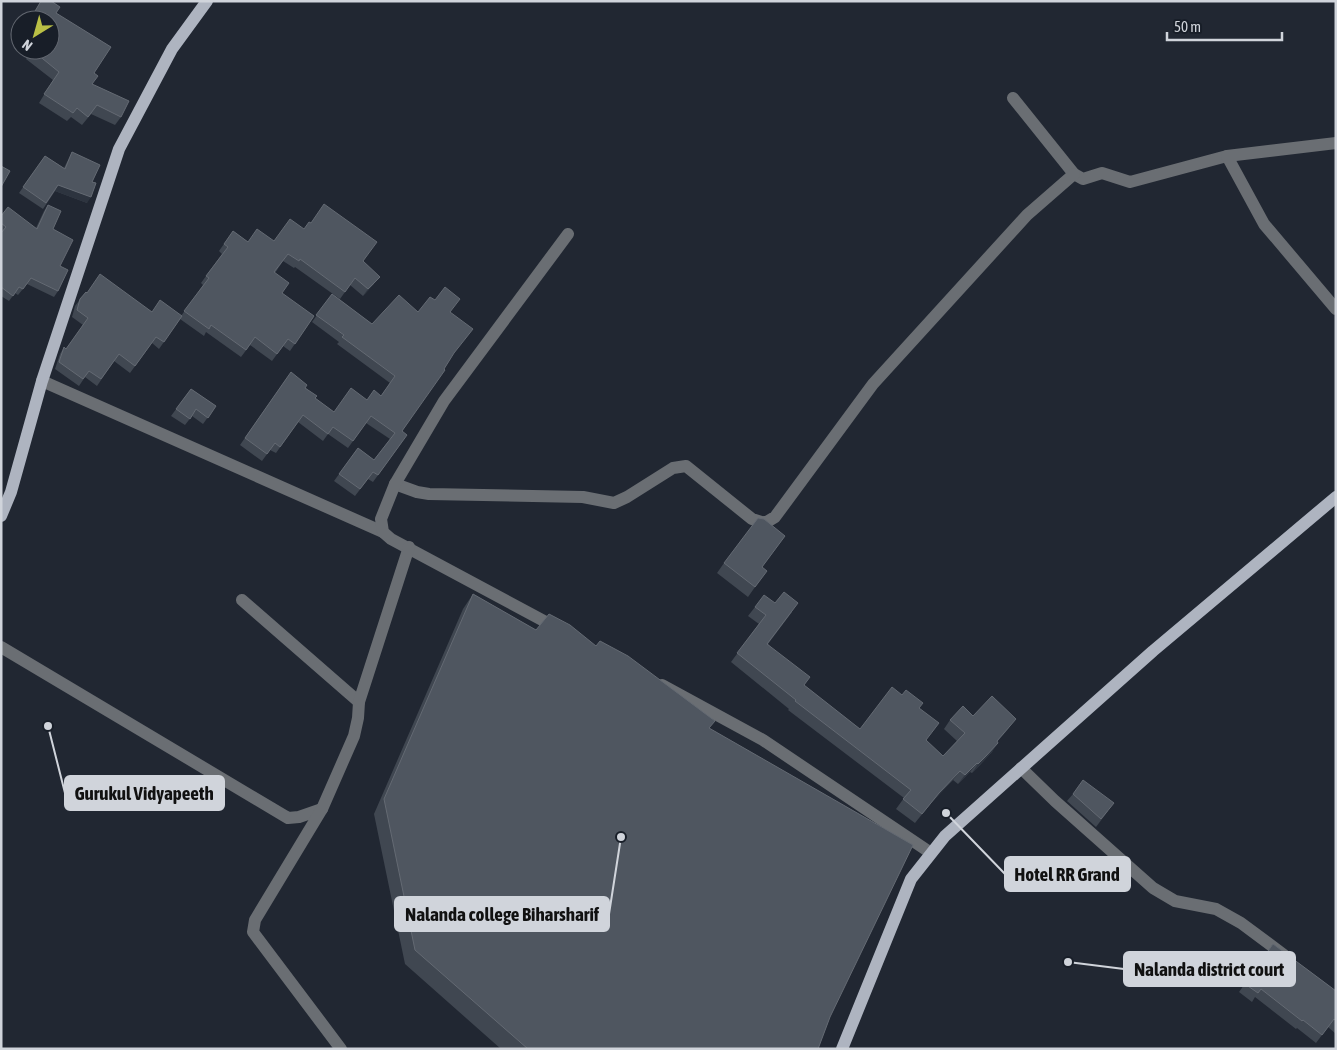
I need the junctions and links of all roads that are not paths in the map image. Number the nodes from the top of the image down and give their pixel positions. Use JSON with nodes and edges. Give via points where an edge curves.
{"nodes":[{"id":1,"x":207,"y":1,"type":"edge"},
{"id":2,"x":1013,"y":98,"type":"dead end"},
{"id":3,"x":1336,"y":143,"type":"edge"},
{"id":4,"x":1227,"y":156,"type":"junction"},
{"id":5,"x":1074,"y":174,"type":"junction"},
{"id":6,"x":568,"y":234,"type":"dead end"},
{"id":7,"x":1336,"y":308,"type":"edge"},
{"id":8,"x":42,"y":381,"type":"junction"},
{"id":9,"x":395,"y":484,"type":"junction"},
{"id":10,"x":1336,"y":497,"type":"edge"},
{"id":11,"x":1,"y":516,"type":"edge"},
{"id":12,"x":383,"y":532,"type":"junction"},
{"id":13,"x":408,"y":547,"type":"junction"},
{"id":14,"x":242,"y":600,"type":"dead end"},
{"id":15,"x":564,"y":632,"type":"edge"},
{"id":16,"x":1,"y":647,"type":"edge"},
{"id":17,"x":651,"y":679,"type":"edge"},
{"id":18,"x":359,"y":702,"type":"junction"},
{"id":19,"x":1021,"y":768,"type":"junction"},
{"id":20,"x":322,"y":809,"type":"junction"},
{"id":21,"x":931,"y":854,"type":"junction"},
{"id":22,"x":1296,"y":965,"type":"edge"},
{"id":23,"x":341,"y":1049,"type":"edge"},
{"id":24,"x":842,"y":1049,"type":"edge"}],
"edges":[{"from":1,"to":8,"type":"main road","via":[[172,49],[119,149]]},
{"from":2,"to":5,"type":"street"},
{"from":3,"to":4,"type":"street"},
{"from":4,"to":5,"type":"street","via":[[1130,182],[1102,173],[1083,179]]},
{"from":4,"to":7,"type":"street","via":[[1264,224]]},
{"from":5,"to":9,"type":"street","via":[[1027,215],[873,384],[775,517],[765,523],[752,519],[686,466],[673,468],[614,503],[583,498],[429,494]]},
{"from":6,"to":9,"type":"street","via":[[444,401]]},
{"from":8,"to":11,"type":"main road","via":[[11,492]]},
{"from":8,"to":12,"type":"street"},
{"from":9,"to":12,"type":"street","via":[[381,520]]},
{"from":10,"to":19,"type":"main road","via":[[1153,650]]},
{"from":12,"to":13,"type":"street"},
{"from":13,"to":15,"type":"street"},
{"from":13,"to":18,"type":"street"},
{"from":14,"to":18,"type":"street"},
{"from":16,"to":20,"type":"street","via":[[288,818]]},
{"from":17,"to":21,"type":"street","via":[[763,740]]},
{"from":18,"to":20,"type":"street","via":[[354,736]]},
{"from":19,"to":21,"type":"main road","via":[[945,836]]},
{"from":19,"to":22,"type":"street","via":[[1153,888],[1175,901],[1216,909],[1241,923]]},
{"from":20,"to":23,"type":"street","via":[[255,920],[253,932]]},
{"from":21,"to":24,"type":"main road","via":[[911,879]]}]}
